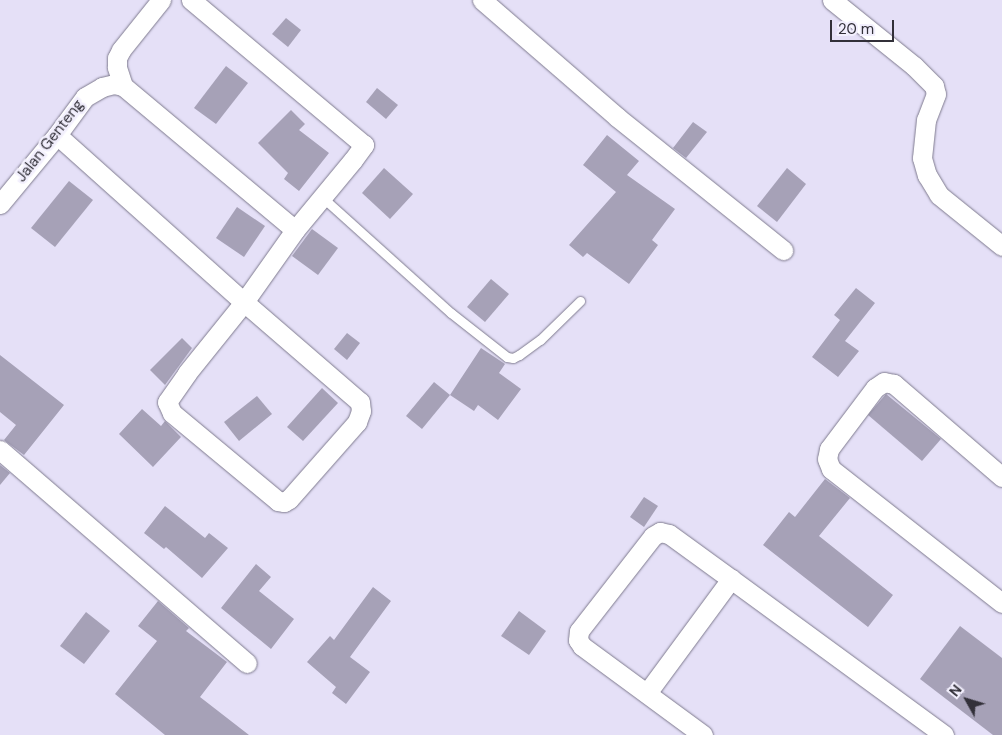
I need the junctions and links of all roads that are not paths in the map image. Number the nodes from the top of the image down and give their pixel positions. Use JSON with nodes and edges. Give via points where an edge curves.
{"nodes":[{"id":1,"x":161,"y":0,"type":"edge"},
{"id":2,"x":192,"y":0,"type":"edge"},
{"id":3,"x":482,"y":0,"type":"edge"},
{"id":4,"x":832,"y":0,"type":"edge"},
{"id":5,"x":123,"y":86,"type":"junction"},
{"id":6,"x":57,"y":135,"type":"junction"},
{"id":7,"x":322,"y":198,"type":"junction"},
{"id":8,"x":0,"y":204,"type":"edge"},
{"id":9,"x":295,"y":230,"type":"junction"},
{"id":10,"x":1002,"y":246,"type":"edge"},
{"id":11,"x":783,"y":250,"type":"dead end"},
{"id":12,"x":580,"y":301,"type":"dead end"},
{"id":13,"x":244,"y":302,"type":"junction"},
{"id":14,"x":0,"y":450,"type":"edge"},
{"id":15,"x":1002,"y":477,"type":"edge"},
{"id":16,"x":731,"y":579,"type":"junction"},
{"id":17,"x":1002,"y":603,"type":"edge"},
{"id":18,"x":247,"y":663,"type":"dead end"},
{"id":19,"x":647,"y":693,"type":"junction"},
{"id":20,"x":703,"y":735,"type":"edge"},
{"id":21,"x":944,"y":735,"type":"edge"}],
"edges":[{"from":1,"to":5,"type":"street","via":[[117,58]]},
{"from":2,"to":7,"type":"street","via":[[363,143],[364,146]]},
{"from":3,"to":11,"type":"street","via":[[616,117]]},
{"from":4,"to":10,"type":"street","via":[[934,86],[936,94],[926,120],[922,158],[927,175],[939,195]]},
{"from":5,"to":6,"type":"street","name":"Jalan Genteng","via":[[114,84],[92,92],[74,110]]},
{"from":5,"to":9,"type":"street"},
{"from":6,"to":8,"type":"street","name":"Jalan Genteng"},
{"from":6,"to":13,"type":"street"},
{"from":7,"to":9,"type":"street"},
{"from":7,"to":12,"type":"lane","via":[[451,313],[507,357],[514,358],[533,345]]},
{"from":9,"to":13,"type":"street"},
{"from":13,"to":13,"type":"street","via":[[360,402],[357,422],[310,478],[284,502],[278,501],[167,407],[187,372]]},
{"from":14,"to":18,"type":"street"},
{"from":15,"to":17,"type":"street","via":[[894,384],[884,382],[863,403],[830,449],[827,459],[831,469]]},
{"from":16,"to":19,"type":"street"},
{"from":16,"to":19,"type":"street","via":[[669,534],[660,532],[652,536],[579,631],[578,640],[582,646]]},
{"from":16,"to":21,"type":"street"},
{"from":19,"to":20,"type":"street"}]}
